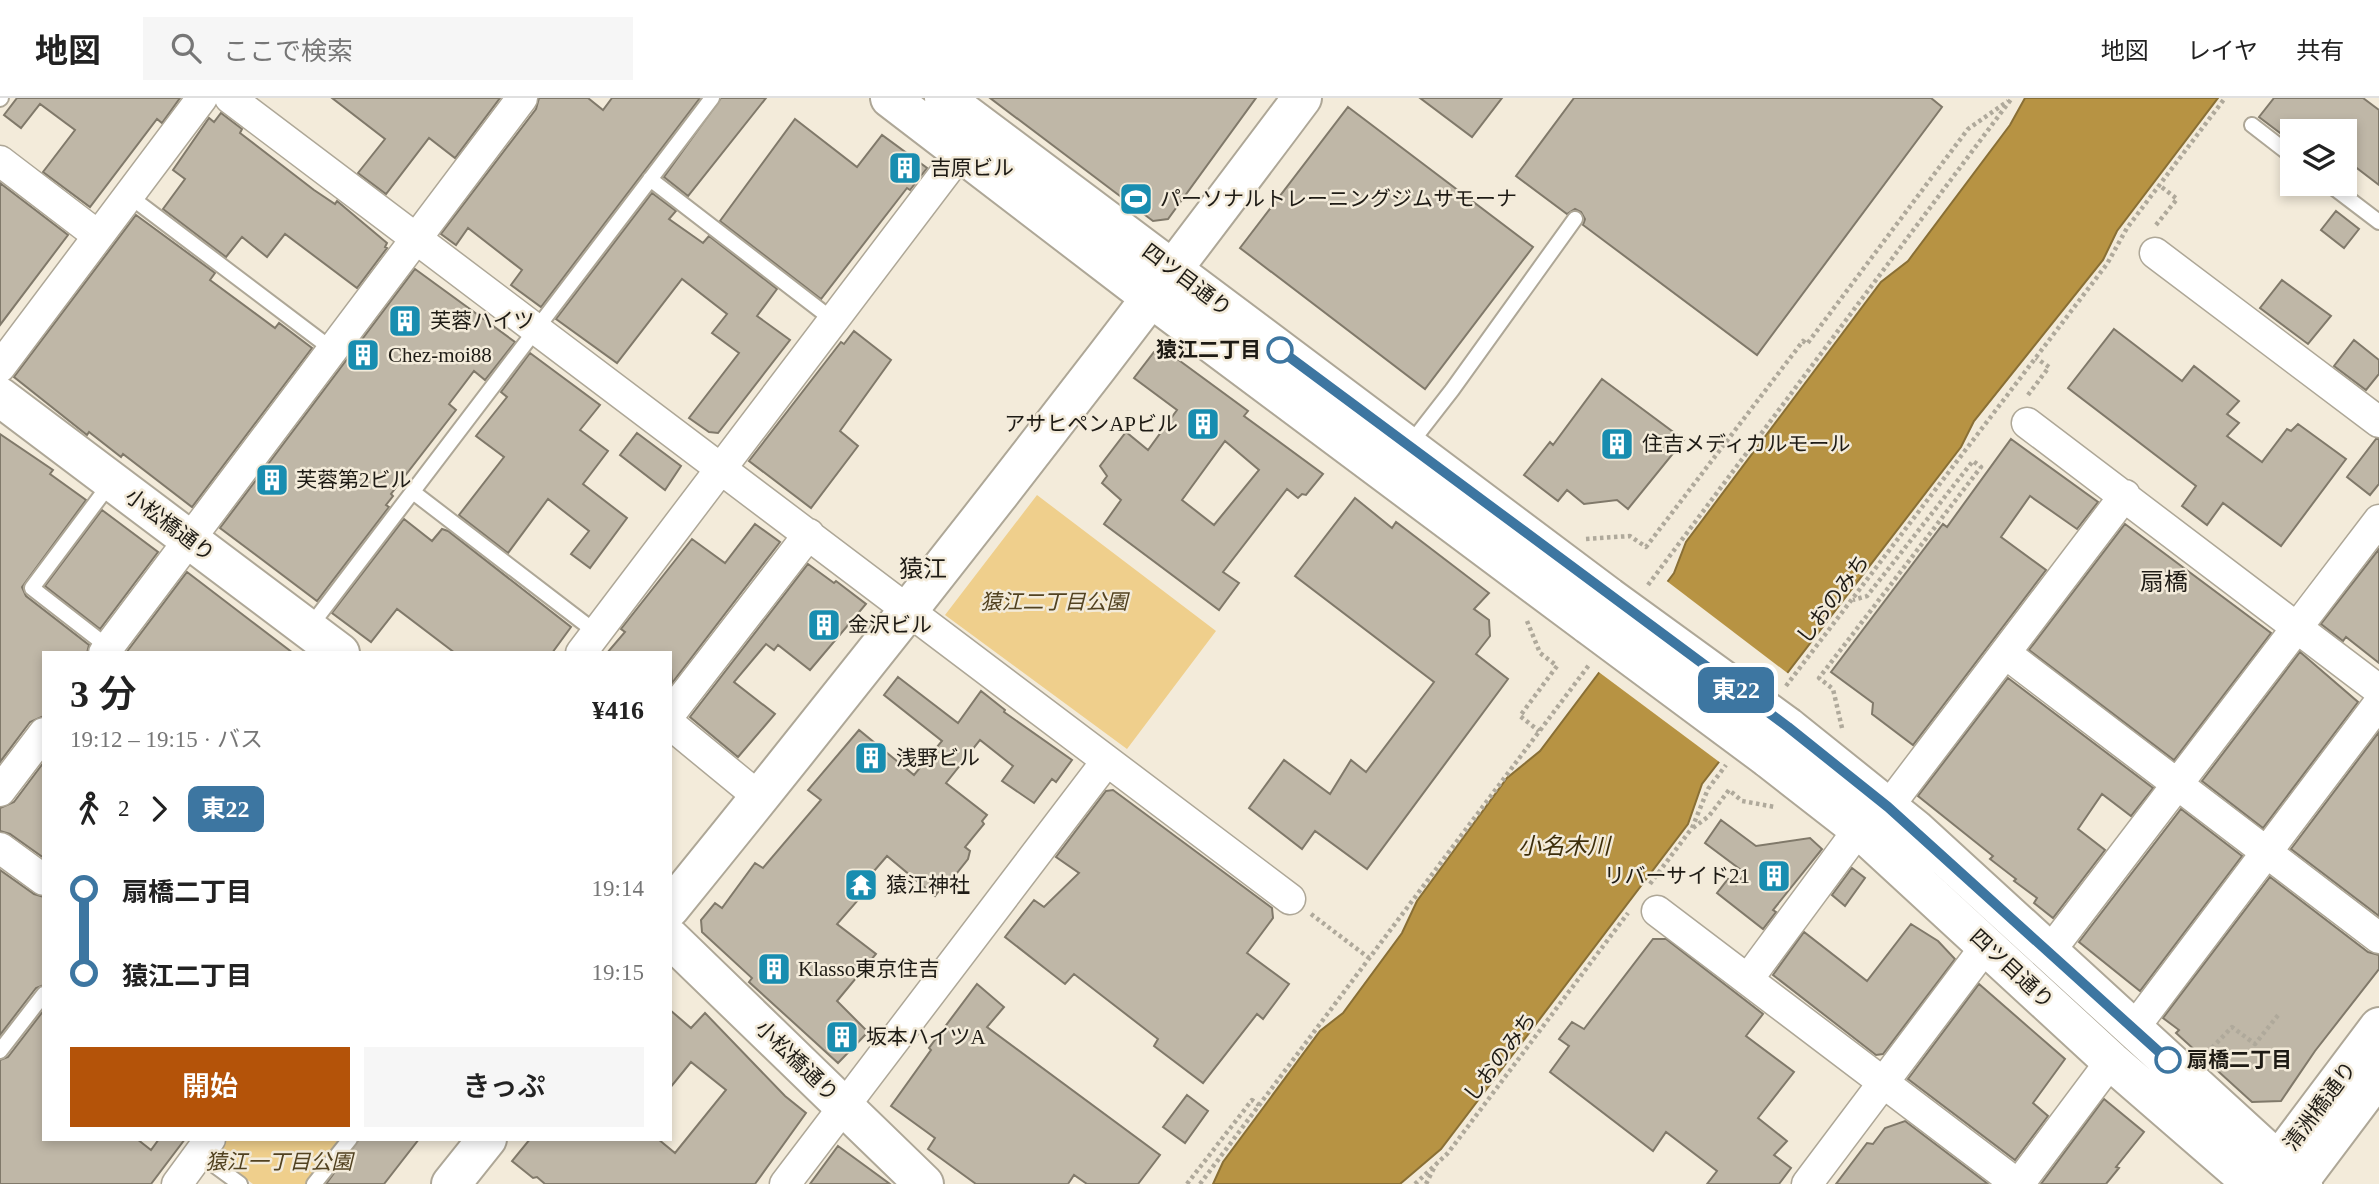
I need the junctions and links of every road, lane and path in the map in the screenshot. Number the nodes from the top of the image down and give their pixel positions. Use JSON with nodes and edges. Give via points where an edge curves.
{"nodes":[{"id":1,"x":202,"y":98,"type":"edge"},
{"id":2,"x":230,"y":98,"type":"edge"},
{"id":3,"x":522,"y":98,"type":"edge"},
{"id":4,"x":712,"y":98,"type":"edge"},
{"id":5,"x":890,"y":98,"type":"edge"},
{"id":6,"x":1302,"y":98,"type":"edge"},
{"id":7,"x":2012,"y":98,"type":"edge"},
{"id":8,"x":2225,"y":98,"type":"edge"},
{"id":9,"x":946,"y":99,"type":"edge"},
{"id":10,"x":2252,"y":125,"type":"dead end"},
{"id":11,"x":2280,"y":147,"type":"edge"},
{"id":12,"x":961,"y":152,"type":"junction"},
{"id":13,"x":0,"y":161,"type":"edge"},
{"id":14,"x":650,"y":179,"type":"junction"},
{"id":15,"x":2159,"y":185,"type":"junction"},
{"id":16,"x":128,"y":195,"type":"junction"},
{"id":17,"x":2345,"y":196,"type":"edge"},
{"id":18,"x":1575,"y":219,"type":"dead end"},
{"id":19,"x":2379,"y":222,"type":"edge"},
{"id":20,"x":97,"y":235,"type":"junction"},
{"id":21,"x":416,"y":238,"type":"junction"},
{"id":22,"x":2152,"y":244,"type":"joint"},
{"id":23,"x":1162,"y":284,"type":"junction"},
{"id":24,"x":834,"y":320,"type":"junction"},
{"id":25,"x":537,"y":328,"type":"junction"},
{"id":26,"x":333,"y":350,"type":"junction"},
{"id":27,"x":2036,"y":358,"type":"junction"},
{"id":28,"x":0,"y":367,"type":"edge"},
{"id":29,"x":0,"y":397,"type":"edge"},
{"id":30,"x":2024,"y":413,"type":"joint"},
{"id":31,"x":2379,"y":422,"type":"edge"},
{"id":32,"x":1408,"y":445,"type":"junction"},
{"id":33,"x":720,"y":469,"type":"junction"},
{"id":34,"x":112,"y":481,"type":"junction"},
{"id":35,"x":413,"y":492,"type":"junction"},
{"id":36,"x":2125,"y":495,"type":"junction"},
{"id":37,"x":2379,"y":520,"type":"edge"},
{"id":38,"x":808,"y":534,"type":"junction"},
{"id":39,"x":190,"y":539,"type":"junction"},
{"id":40,"x":1581,"y":539,"type":"dead end"},
{"id":41,"x":1852,"y":600,"type":"junction"},
{"id":42,"x":908,"y":609,"type":"junction"},
{"id":43,"x":1599,"y":611,"type":"junction"},
{"id":44,"x":1525,"y":617,"type":"dead end"},
{"id":45,"x":2299,"y":628,"type":"junction"},
{"id":46,"x":319,"y":643,"type":"edge"},
{"id":47,"x":589,"y":643,"type":"edge"},
{"id":48,"x":106,"y":650,"type":"edge"},
{"id":49,"x":2005,"y":653,"type":"junction"},
{"id":50,"x":1784,"y":689,"type":"dead end"},
{"id":51,"x":2379,"y":690,"type":"edge"},
{"id":52,"x":2379,"y":703,"type":"edge"},
{"id":53,"x":672,"y":711,"type":"edge"},
{"id":54,"x":672,"y":726,"type":"edge"},
{"id":55,"x":1539,"y":731,"type":"dead end"},
{"id":56,"x":42,"y":735,"type":"edge"},
{"id":57,"x":1844,"y":735,"type":"dead end"},
{"id":58,"x":1763,"y":747,"type":"junction"},
{"id":59,"x":1106,"y":762,"type":"junction"},
{"id":60,"x":2,"y":783,"type":"edge"},
{"id":61,"x":2177,"y":783,"type":"junction"},
{"id":62,"x":760,"y":798,"type":"junction"},
{"id":63,"x":1781,"y":808,"type":"dead end"},
{"id":64,"x":1873,"y":818,"type":"junction"},
{"id":65,"x":1692,"y":828,"type":"junction"},
{"id":66,"x":0,"y":848,"type":"edge"},
{"id":67,"x":2266,"y":852,"type":"junction"},
{"id":68,"x":42,"y":879,"type":"edge"},
{"id":69,"x":1290,"y":899,"type":"dead end"},
{"id":70,"x":1644,"y":904,"type":"junction"},
{"id":71,"x":672,"y":906,"type":"edge"},
{"id":72,"x":1320,"y":921,"type":"dead end"},
{"id":73,"x":1622,"y":922,"type":"junction"},
{"id":74,"x":1630,"y":929,"type":"dead end"},
{"id":75,"x":2379,"y":938,"type":"edge"},
{"id":76,"x":672,"y":940,"type":"edge"},
{"id":77,"x":1986,"y":946,"type":"junction"},
{"id":78,"x":2050,"y":951,"type":"junction"},
{"id":79,"x":1369,"y":958,"type":"dead end"},
{"id":80,"x":1748,"y":979,"type":"junction"},
{"id":81,"x":42,"y":997,"type":"edge"},
{"id":82,"x":2279,"y":1014,"type":"dead end"},
{"id":83,"x":2379,"y":1027,"type":"edge"},
{"id":84,"x":2134,"y":1028,"type":"junction"},
{"id":85,"x":0,"y":1051,"type":"edge"},
{"id":86,"x":2111,"y":1061,"type":"junction"},
{"id":87,"x":2200,"y":1062,"type":"dead end"},
{"id":88,"x":1884,"y":1082,"type":"junction"},
{"id":89,"x":2375,"y":1088,"type":"edge"},
{"id":90,"x":844,"y":1105,"type":"junction"},
{"id":91,"x":1259,"y":1105,"type":"dead end"},
{"id":92,"x":347,"y":1141,"type":"edge"},
{"id":93,"x":486,"y":1141,"type":"edge"},
{"id":94,"x":205,"y":1147,"type":"edge"},
{"id":95,"x":1436,"y":1164,"type":"junction"},
{"id":96,"x":2282,"y":1180,"type":"edge"},
{"id":97,"x":460,"y":1181,"type":"edge"},
{"id":98,"x":177,"y":1184,"type":"edge"},
{"id":99,"x":240,"y":1184,"type":"edge"},
{"id":100,"x":314,"y":1184,"type":"edge"},
{"id":101,"x":785,"y":1184,"type":"edge"},
{"id":102,"x":923,"y":1184,"type":"edge"},
{"id":103,"x":1187,"y":1184,"type":"edge"},
{"id":104,"x":1415,"y":1184,"type":"edge"},
{"id":105,"x":1426,"y":1184,"type":"edge"},
{"id":106,"x":1807,"y":1184,"type":"edge"},
{"id":107,"x":2018,"y":1184,"type":"edge"}],
"edges":[{"from":1,"to":16,"type":"street"},
{"from":2,"to":21,"type":"street"},
{"from":3,"to":21,"type":"street"},
{"from":4,"to":14,"type":"lane"},
{"from":5,"to":12,"type":"main road","name":"四ツ目通り"},
{"from":6,"to":23,"type":"main road"},
{"from":7,"to":40,"type":"path","via":[[1968,129],[1807,344],[1803,341],[1646,547],[1630,536]]},
{"from":8,"to":15,"type":"path","name":"しおのみち"},
{"from":9,"to":23,"type":"main road","name":"四ツ目通り"},
{"from":10,"to":11,"type":"lane"},
{"from":12,"to":23,"type":"main road","name":"四ツ目通り"},
{"from":12,"to":24,"type":"street"},
{"from":13,"to":20,"type":"street"},
{"from":14,"to":24,"type":"lane"},
{"from":14,"to":25,"type":"lane"},
{"from":15,"to":22,"type":"path","via":[[2177,199]]},
{"from":15,"to":27,"type":"path","name":"しおのみち"},
{"from":16,"to":20,"type":"street"},
{"from":16,"to":26,"type":"lane"},
{"from":17,"to":19,"type":"lane"},
{"from":18,"to":32,"type":"lane"},
{"from":20,"to":28,"type":"street"},
{"from":21,"to":25,"type":"street"},
{"from":21,"to":26,"type":"street"},
{"from":22,"to":31,"type":"street"},
{"from":23,"to":32,"type":"main road","name":"四ツ目通り"},
{"from":23,"to":42,"type":"main road"},
{"from":23,"to":43,"type":"main road","name":"四ツ目通り"},
{"from":24,"to":33,"type":"street"},
{"from":25,"to":33,"type":"street"},
{"from":25,"to":35,"type":"lane"},
{"from":26,"to":39,"type":"street"},
{"from":27,"to":30,"type":"path","via":[[2049,367]]},
{"from":27,"to":41,"type":"path","name":"しおのみち"},
{"from":29,"to":34,"type":"main road","name":"小松橋通り"},
{"from":30,"to":36,"type":"street"},
{"from":32,"to":43,"type":"main road","name":"四ツ目通り"},
{"from":33,"to":38,"type":"street"},
{"from":33,"to":47,"type":"street"},
{"from":34,"to":39,"type":"main road","name":"小松橋通り"},
{"from":34,"to":48,"type":"lane","via":[[33,588]]},
{"from":35,"to":46,"type":"lane"},
{"from":35,"to":47,"type":"lane"},
{"from":36,"to":45,"type":"street"},
{"from":36,"to":49,"type":"street"},
{"from":37,"to":45,"type":"street"},
{"from":38,"to":42,"type":"street"},
{"from":38,"to":53,"type":"street"},
{"from":39,"to":46,"type":"main road","name":"小松橋通り"},
{"from":39,"to":48,"type":"street"},
{"from":41,"to":50,"type":"path","name":"しおのみち"},
{"from":41,"to":57,"type":"path","via":[[1867,596],[1973,461],[1980,467],[1819,678],[1833,690]]},
{"from":42,"to":59,"type":"street"},
{"from":42,"to":62,"type":"main road"},
{"from":43,"to":58,"type":"main road","name":"四ツ目通り","bridge":true},
{"from":44,"to":55,"type":"path","via":[[1540,653],[1557,666],[1520,716]]},
{"from":45,"to":51,"type":"street"},
{"from":45,"to":61,"type":"street"},
{"from":49,"to":61,"type":"street"},
{"from":49,"to":64,"type":"street"},
{"from":52,"to":67,"type":"street"},
{"from":54,"to":62,"type":"street"},
{"from":56,"to":60,"type":"street"},
{"from":58,"to":64,"type":"main road","name":"四ツ目通り"},
{"from":58,"to":65,"type":"path","name":"しおのみち","via":[[1708,789]]},
{"from":59,"to":69,"type":"street"},
{"from":59,"to":90,"type":"street"},
{"from":61,"to":67,"type":"street"},
{"from":61,"to":78,"type":"street"},
{"from":62,"to":71,"type":"main road"},
{"from":63,"to":65,"type":"path","via":[[1742,801],[1729,790],[1709,816]]},
{"from":64,"to":77,"type":"main road","name":"四ツ目通り"},
{"from":64,"to":78,"type":"main road","name":"四ツ目通り"},
{"from":64,"to":80,"type":"street"},
{"from":65,"to":70,"type":"path","name":"しおのみち"},
{"from":66,"to":68,"type":"street"},
{"from":67,"to":75,"type":"street"},
{"from":67,"to":84,"type":"street"},
{"from":70,"to":73,"type":"path","name":"しおのみち"},
{"from":70,"to":80,"type":"street"},
{"from":72,"to":79,"type":"path"},
{"from":73,"to":74,"type":"path"},
{"from":73,"to":95,"type":"path","name":"しおのみち"},
{"from":76,"to":90,"type":"main road","name":"小松橋通り"},
{"from":77,"to":86,"type":"main road","name":"四ツ目通り"},
{"from":77,"to":88,"type":"street"},
{"from":78,"to":84,"type":"main road","name":"四ツ目通り"},
{"from":80,"to":88,"type":"street"},
{"from":81,"to":85,"type":"lane"},
{"from":82,"to":87,"type":"path","via":[[2255,1044],[2232,1027]]},
{"from":83,"to":96,"type":"main road","name":"清洲橋通り"},
{"from":84,"to":96,"type":"main road","name":"四ツ目通り"},
{"from":86,"to":96,"type":"main road","name":"四ツ目通り"},
{"from":86,"to":107,"type":"street"},
{"from":88,"to":106,"type":"street"},
{"from":88,"to":107,"type":"street"},
{"from":89,"to":96,"type":"main road","name":"清洲橋通り"},
{"from":90,"to":101,"type":"street"},
{"from":90,"to":102,"type":"main road","name":"小松橋通り"},
{"from":91,"to":103,"type":"path","via":[[1252,1100]]},
{"from":92,"to":100,"type":"lane"},
{"from":93,"to":97,"type":"main road"},
{"from":94,"to":98,"type":"street"},
{"from":94,"to":99,"type":"lane"},
{"from":95,"to":104,"type":"path","name":"しおのみち"},
{"from":95,"to":105,"type":"path"}]}
